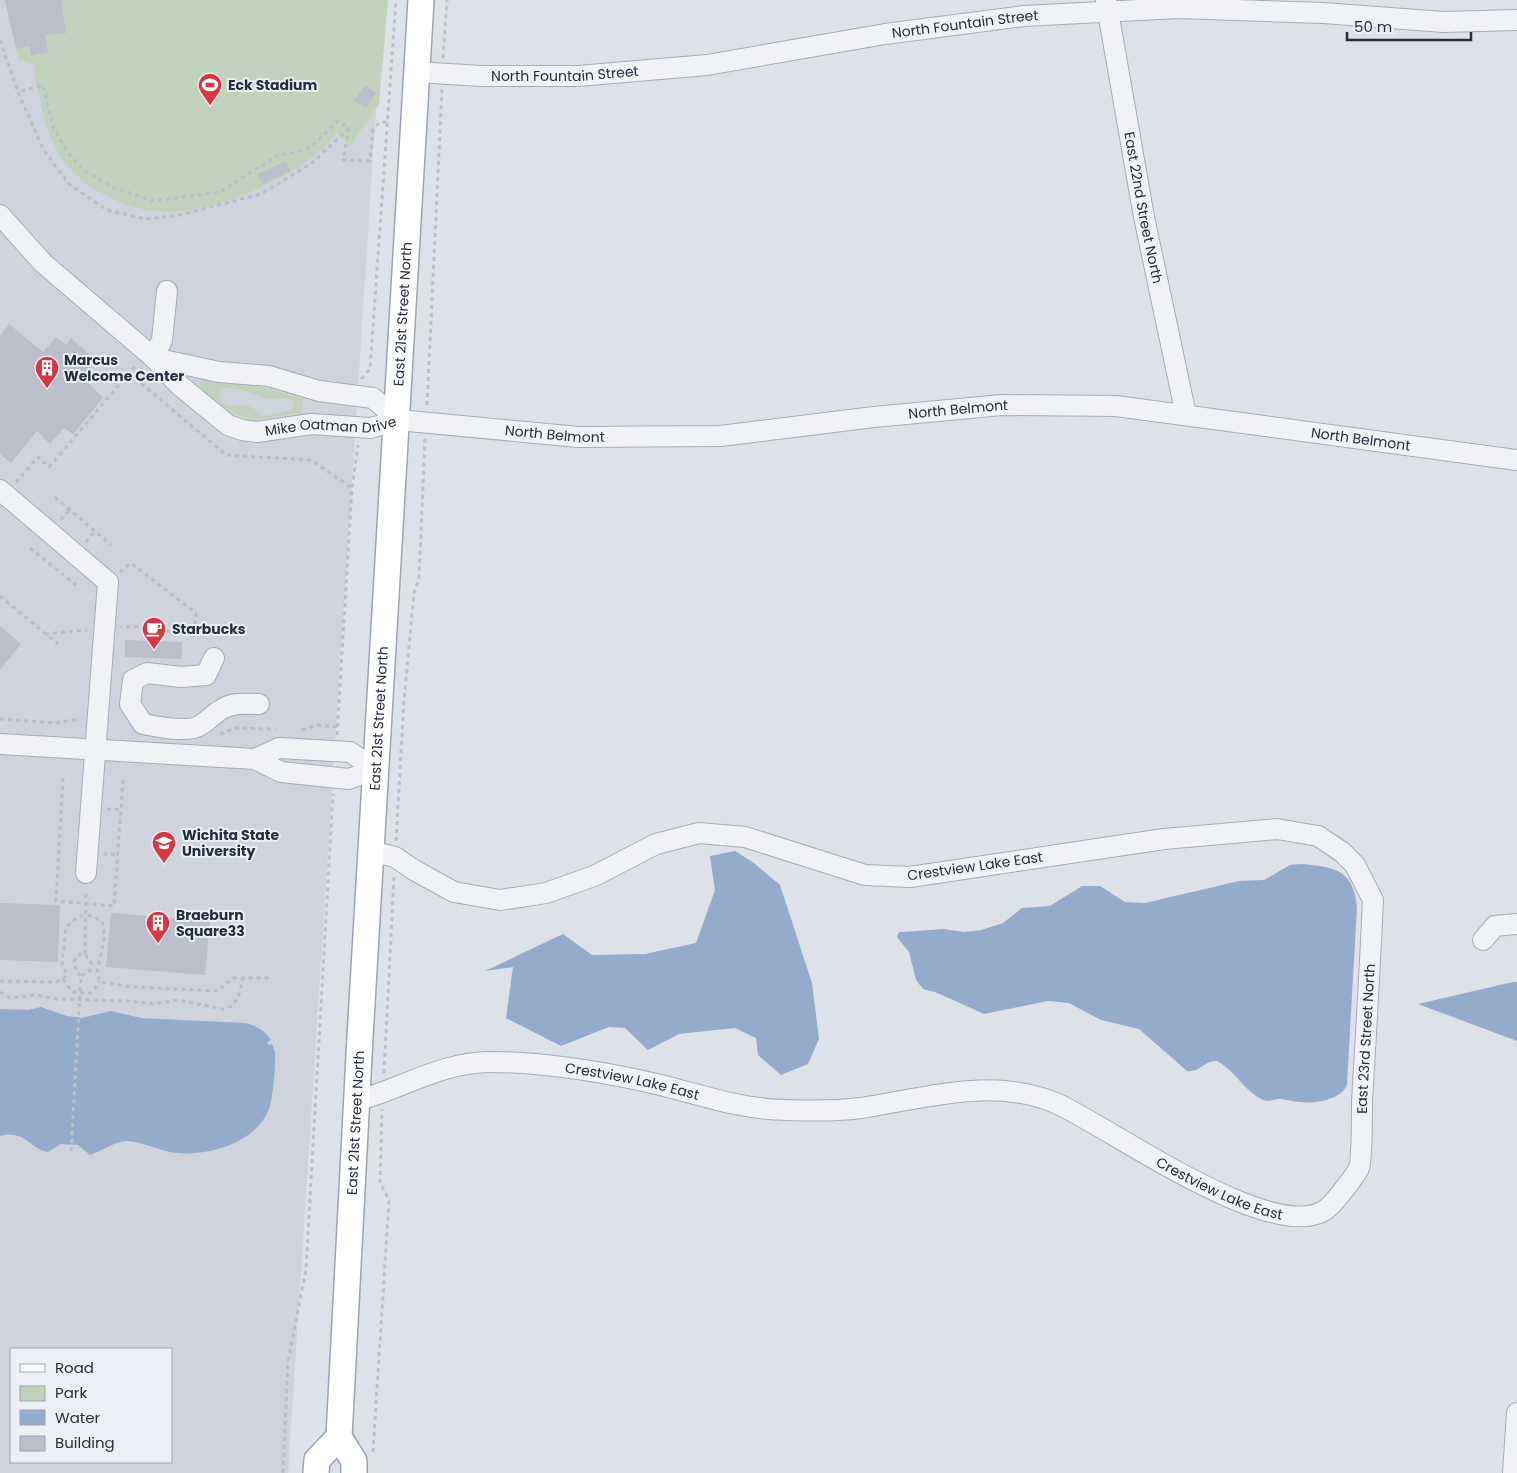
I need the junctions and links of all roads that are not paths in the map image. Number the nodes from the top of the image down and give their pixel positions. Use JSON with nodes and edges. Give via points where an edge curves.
{"nodes":[{"id":1,"x":421,"y":0,"type":"edge"},
{"id":2,"x":1107,"y":6,"type":"edge"},
{"id":3,"x":1517,"y":20,"type":"edge"},
{"id":4,"x":417,"y":72,"type":"junction"},
{"id":5,"x":0,"y":215,"type":"edge"},
{"id":6,"x":167,"y":291,"type":"dead end"},
{"id":7,"x":154,"y":358,"type":"junction"},
{"id":8,"x":1186,"y":415,"type":"junction"},
{"id":9,"x":398,"y":420,"type":"junction"},
{"id":10,"x":1517,"y":460,"type":"edge"},
{"id":11,"x":2,"y":492,"type":"edge"},
{"id":12,"x":214,"y":658,"type":"dead end"},
{"id":13,"x":259,"y":704,"type":"dead end"},
{"id":14,"x":0,"y":744,"type":"edge"},
{"id":15,"x":95,"y":749,"type":"junction"},
{"id":16,"x":255,"y":759,"type":"junction"},
{"id":17,"x":375,"y":769,"type":"junction"},
{"id":18,"x":371,"y":851,"type":"junction"},
{"id":19,"x":1355,"y":865,"type":"joint"},
{"id":20,"x":86,"y":873,"type":"road end"},
{"id":21,"x":1517,"y":924,"type":"edge"},
{"id":22,"x":1483,"y":940,"type":"dead end"},
{"id":23,"x":356,"y":1101,"type":"junction"},
{"id":24,"x":1330,"y":1207,"type":"joint"},
{"id":25,"x":1517,"y":1413,"type":"edge"},
{"id":26,"x":339,"y":1437,"type":"junction"},
{"id":27,"x":316,"y":1473,"type":"edge"},
{"id":28,"x":354,"y":1473,"type":"edge"},
{"id":29,"x":1513,"y":1473,"type":"edge"}],
"edges":[{"from":1,"to":4,"type":"main road","name":"East 21st Street North"},
{"from":2,"to":3,"type":"street","name":"North Fountain Street","via":[[1323,13],[1444,22]]},
{"from":2,"to":4,"type":"street","name":"North Fountain Street","via":[[884,34],[707,65],[578,76]]},
{"from":2,"to":8,"type":"street","name":"East 22nd Street North","via":[[1144,218]]},
{"from":4,"to":9,"type":"main road","name":"East 21st Street North"},
{"from":5,"to":7,"type":"street","name":"Mike Oatman Drive","via":[[43,263]]},
{"from":6,"to":7,"type":"street","via":[[162,340]]},
{"from":7,"to":9,"type":"street","name":"Mike Oatman Drive","via":[[219,372],[269,376],[311,389],[357,385]]},
{"from":7,"to":9,"type":"street","name":"Mike Oatman Drive","via":[[213,414],[242,430],[261,432],[311,424],[371,428]]},
{"from":8,"to":9,"type":"street","name":"North Belmont","via":[[1116,406],[1002,405],[720,436],[578,437]]},
{"from":8,"to":10,"type":"street","name":"North Belmont"},
{"from":9,"to":17,"type":"main road","name":"East 21st Street North"},
{"from":11,"to":15,"type":"street","via":[[108,582]]},
{"from":12,"to":13,"type":"street","via":[[206,675],[181,678],[148,673],[133,680],[130,704],[143,724],[195,728],[223,708],[238,703]]},
{"from":14,"to":15,"type":"street"},
{"from":15,"to":16,"type":"street"},
{"from":15,"to":20,"type":"street"},
{"from":16,"to":17,"type":"street","via":[[280,772],[334,778],[349,779]]},
{"from":16,"to":17,"type":"street","via":[[279,748],[350,752]]},
{"from":17,"to":18,"type":"main road","name":"East 21st Street North"},
{"from":18,"to":19,"type":"street","name":"Crestview Lake East","via":[[395,857],[454,892],[500,900],[546,893],[594,876],[656,844],[699,833],[745,837],[865,875],[910,877],[1164,839],[1277,829],[1318,836]]},
{"from":18,"to":23,"type":"main road","name":"East 21st Street North"},
{"from":19,"to":24,"type":"street","name":"East 23rd Street North","via":[[1373,900],[1359,1168]]},
{"from":21,"to":22,"type":"street","via":[[1495,926]]},
{"from":23,"to":24,"type":"street","name":"Crestview Lake East","via":[[454,1066],[489,1062],[554,1067],[643,1081],[707,1098],[784,1110],[857,1108],[974,1089],[1017,1092],[1058,1104],[1180,1174],[1233,1199],[1297,1216],[1314,1216]]},
{"from":23,"to":26,"type":"main road","name":"East 21st Street North"},
{"from":25,"to":29,"type":"street"},
{"from":26,"to":27,"type":"main road","via":[[317,1460]]},
{"from":26,"to":28,"type":"main road","via":[[354,1461]]}]}
